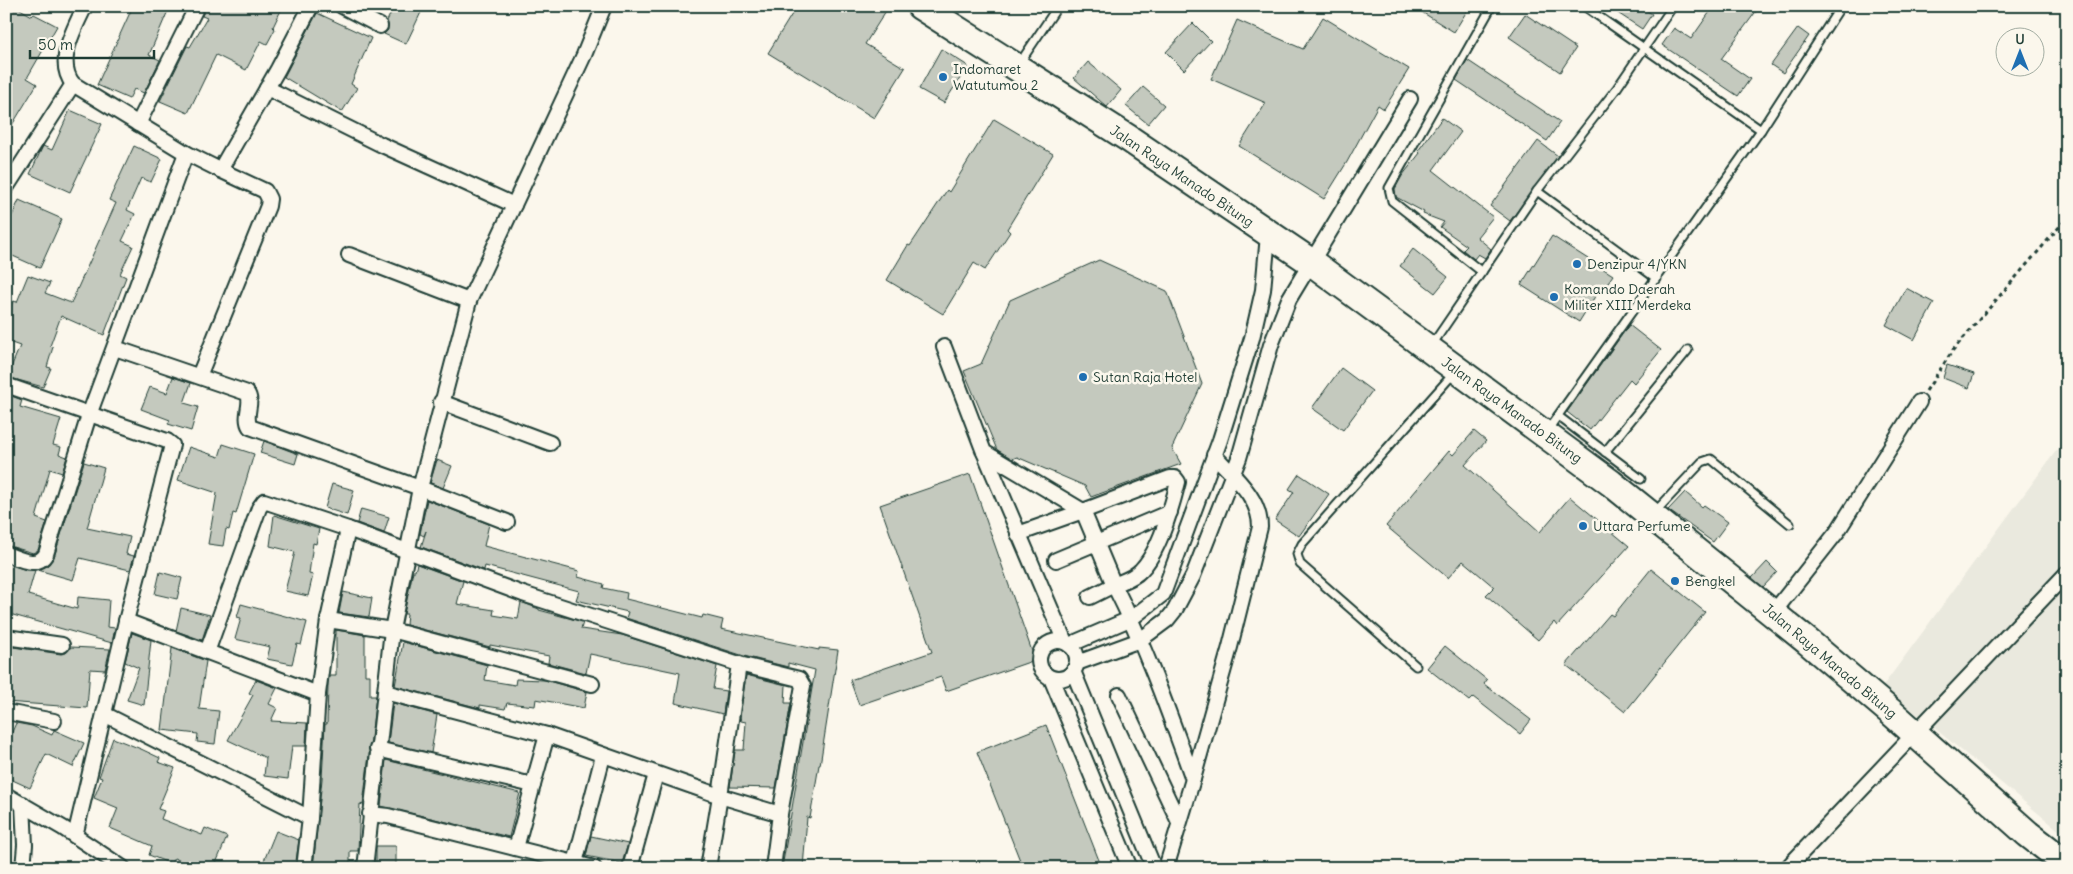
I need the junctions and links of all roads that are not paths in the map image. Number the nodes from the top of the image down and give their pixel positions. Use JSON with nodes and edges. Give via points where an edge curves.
{"nodes":[{"id":1,"x":85,"y":6,"type":"edge"},
{"id":2,"x":197,"y":6,"type":"edge"},
{"id":3,"x":311,"y":6,"type":"edge"},
{"id":4,"x":342,"y":6,"type":"edge"},
{"id":5,"x":604,"y":6,"type":"edge"},
{"id":6,"x":920,"y":6,"type":"edge"},
{"id":7,"x":1058,"y":6,"type":"edge"},
{"id":8,"x":1492,"y":6,"type":"edge"},
{"id":9,"x":1584,"y":6,"type":"edge"},
{"id":10,"x":1673,"y":6,"type":"edge"},
{"id":11,"x":1841,"y":6,"type":"edge"},
{"id":12,"x":380,"y":26,"type":"dead end"},
{"id":13,"x":1644,"y":50,"type":"junction"},
{"id":14,"x":1016,"y":68,"type":"junction"},
{"id":15,"x":73,"y":84,"type":"junction"},
{"id":16,"x":267,"y":88,"type":"junction"},
{"id":17,"x":1410,"y":99,"type":"dead end"},
{"id":18,"x":138,"y":124,"type":"junction"},
{"id":19,"x":1761,"y":130,"type":"junction"},
{"id":20,"x":186,"y":153,"type":"junction"},
{"id":21,"x":220,"y":170,"type":"junction"},
{"id":22,"x":6,"y":188,"type":"edge"},
{"id":23,"x":1538,"y":192,"type":"junction"},
{"id":24,"x":514,"y":205,"type":"junction"},
{"id":25,"x":1268,"y":235,"type":"junction"},
{"id":26,"x":349,"y":255,"type":"dead end"},
{"id":27,"x":1311,"y":262,"type":"junction"},
{"id":28,"x":1482,"y":272,"type":"junction"},
{"id":29,"x":1656,"y":278,"type":"junction"},
{"id":30,"x":469,"y":301,"type":"junction"},
{"id":31,"x":944,"y":347,"type":"dead end"},
{"id":32,"x":115,"y":348,"type":"junction"},
{"id":33,"x":1429,"y":349,"type":"junction"},
{"id":34,"x":1688,"y":350,"type":"dead end"},
{"id":35,"x":1457,"y":369,"type":"junction"},
{"id":36,"x":199,"y":376,"type":"junction"},
{"id":37,"x":6,"y":385,"type":"edge"},
{"id":38,"x":441,"y":402,"type":"junction"},
{"id":39,"x":1918,"y":402,"type":"road end"},
{"id":40,"x":89,"y":415,"type":"junction"},
{"id":41,"x":1551,"y":425,"type":"junction"},
{"id":42,"x":550,"y":443,"type":"dead end"},
{"id":43,"x":984,"y":452,"type":"junction"},
{"id":44,"x":1605,"y":452,"type":"junction"},
{"id":45,"x":1214,"y":455,"type":"junction"},
{"id":46,"x":1232,"y":475,"type":"junction"},
{"id":47,"x":1640,"y":479,"type":"dead end"},
{"id":48,"x":420,"y":488,"type":"junction"},
{"id":49,"x":1083,"y":510,"type":"junction"},
{"id":50,"x":1170,"y":512,"type":"junction"},
{"id":51,"x":1651,"y":516,"type":"junction"},
{"id":52,"x":507,"y":522,"type":"dead end"},
{"id":53,"x":1790,"y":524,"type":"dead end"},
{"id":54,"x":348,"y":529,"type":"junction"},
{"id":55,"x":1018,"y":534,"type":"junction"},
{"id":56,"x":1097,"y":545,"type":"junction"},
{"id":57,"x":407,"y":551,"type":"junction"},
{"id":58,"x":6,"y":554,"type":"edge"},
{"id":59,"x":1056,"y":560,"type":"dead end"},
{"id":60,"x":2067,"y":573,"type":"edge"},
{"id":61,"x":1114,"y":585,"type":"junction"},
{"id":62,"x":1090,"y":597,"type":"dead end"},
{"id":63,"x":1774,"y":613,"type":"junction"},
{"id":64,"x":1132,"y":618,"type":"junction"},
{"id":65,"x":328,"y":620,"type":"junction"},
{"id":66,"x":126,"y":621,"type":"junction"},
{"id":67,"x":392,"y":630,"type":"junction"},
{"id":68,"x":6,"y":637,"type":"edge"},
{"id":69,"x":1140,"y":640,"type":"junction"},
{"id":70,"x":1067,"y":643,"type":"junction"},
{"id":71,"x":62,"y":645,"type":"dead end"},
{"id":72,"x":207,"y":652,"type":"junction"},
{"id":73,"x":739,"y":664,"type":"junction"},
{"id":74,"x":1416,"y":666,"type":"dead end"},
{"id":75,"x":1075,"y":667,"type":"junction"},
{"id":76,"x":1051,"y":678,"type":"junction"},
{"id":77,"x":592,"y":684,"type":"dead end"},
{"id":78,"x":385,"y":692,"type":"junction"},
{"id":79,"x":318,"y":694,"type":"junction"},
{"id":80,"x":1119,"y":695,"type":"dead end"},
{"id":81,"x":6,"y":712,"type":"edge"},
{"id":82,"x":104,"y":714,"type":"junction"},
{"id":83,"x":54,"y":721,"type":"dead end"},
{"id":84,"x":1914,"y":732,"type":"junction"},
{"id":85,"x":547,"y":735,"type":"junction"},
{"id":86,"x":377,"y":749,"type":"junction"},
{"id":87,"x":603,"y":756,"type":"junction"},
{"id":88,"x":656,"y":774,"type":"junction"},
{"id":89,"x":1193,"y":779,"type":"junction"},
{"id":90,"x":533,"y":784,"type":"junction"},
{"id":91,"x":6,"y":795,"type":"edge"},
{"id":92,"x":720,"y":796,"type":"junction"},
{"id":93,"x":23,"y":804,"type":"junction"},
{"id":94,"x":370,"y":814,"type":"junction"},
{"id":95,"x":780,"y":814,"type":"junction"},
{"id":96,"x":310,"y":818,"type":"junction"},
{"id":97,"x":1179,"y":822,"type":"junction"},
{"id":98,"x":75,"y":836,"type":"junction"},
{"id":99,"x":516,"y":848,"type":"junction"},
{"id":100,"x":575,"y":863,"type":"junction"},
{"id":101,"x":2067,"y":864,"type":"edge"},
{"id":102,"x":114,"y":865,"type":"edge"},
{"id":103,"x":23,"y":868,"type":"edge"},
{"id":104,"x":304,"y":868,"type":"edge"},
{"id":105,"x":365,"y":868,"type":"edge"},
{"id":106,"x":594,"y":868,"type":"edge"},
{"id":107,"x":630,"y":868,"type":"edge"},
{"id":108,"x":708,"y":868,"type":"edge"},
{"id":109,"x":773,"y":868,"type":"edge"},
{"id":110,"x":1130,"y":868,"type":"edge"},
{"id":111,"x":1154,"y":868,"type":"edge"},
{"id":112,"x":1166,"y":868,"type":"edge"},
{"id":113,"x":1787,"y":868,"type":"edge"}],
"edges":[{"from":1,"to":15,"type":"street","via":[[65,57],[66,76]]},
{"from":2,"to":18,"type":"street"},
{"from":3,"to":16,"type":"street"},
{"from":4,"to":12,"type":"street"},
{"from":5,"to":24,"type":"street"},
{"from":6,"to":14,"type":"highway","name":"Jalan Raya Manado Bitung"},
{"from":7,"to":14,"type":"lane"},
{"from":8,"to":28,"type":"lane","via":[[1389,188],[1392,200]]},
{"from":9,"to":13,"type":"lane"},
{"from":10,"to":13,"type":"lane"},
{"from":11,"to":19,"type":"lane"},
{"from":13,"to":19,"type":"lane"},
{"from":13,"to":23,"type":"lane"},
{"from":14,"to":25,"type":"highway","name":"Jalan Raya Manado Bitung","via":[[1128,138]]},
{"from":15,"to":18,"type":"street"},
{"from":15,"to":22,"type":"street"},
{"from":16,"to":21,"type":"street"},
{"from":16,"to":24,"type":"street"},
{"from":17,"to":27,"type":"street"},
{"from":18,"to":20,"type":"street"},
{"from":19,"to":29,"type":"lane"},
{"from":20,"to":21,"type":"street"},
{"from":20,"to":32,"type":"street"},
{"from":21,"to":36,"type":"street","via":[[265,191],[269,199]]},
{"from":23,"to":28,"type":"lane"},
{"from":23,"to":29,"type":"lane"},
{"from":24,"to":30,"type":"street"},
{"from":25,"to":27,"type":"highway","name":"Jalan Raya Manado Bitung"},
{"from":25,"to":45,"type":"street","via":[[1263,290],[1252,338]]},
{"from":26,"to":30,"type":"street"},
{"from":27,"to":33,"type":"highway","name":"Jalan Raya Manado Bitung"},
{"from":27,"to":46,"type":"street","via":[[1289,298],[1271,345]]},
{"from":28,"to":33,"type":"lane"},
{"from":29,"to":41,"type":"lane"},
{"from":30,"to":38,"type":"street"},
{"from":31,"to":43,"type":"street"},
{"from":32,"to":36,"type":"street"},
{"from":32,"to":40,"type":"street"},
{"from":33,"to":35,"type":"highway","name":"Jalan Raya Manado Bitung"},
{"from":34,"to":44,"type":"lane"},
{"from":35,"to":41,"type":"highway","name":"Jalan Raya Manado Bitung"},
{"from":35,"to":74,"type":"lane","via":[[1302,544],[1297,554],[1300,564]]},
{"from":36,"to":48,"type":"street","via":[[249,395],[247,420],[250,427]]},
{"from":37,"to":40,"type":"street"},
{"from":38,"to":42,"type":"street"},
{"from":38,"to":48,"type":"street"},
{"from":39,"to":63,"type":"street","via":[[1837,532]]},
{"from":40,"to":58,"type":"street","via":[[46,554],[40,562],[34,563]]},
{"from":40,"to":66,"type":"street","via":[[172,445]]},
{"from":41,"to":44,"type":"lane"},
{"from":41,"to":51,"type":"highway","name":"Jalan Raya Manado Bitung"},
{"from":43,"to":49,"type":"street"},
{"from":43,"to":55,"type":"street"},
{"from":44,"to":47,"type":"lane"},
{"from":45,"to":46,"type":"street"},
{"from":45,"to":64,"type":"street","via":[[1163,594]]},
{"from":46,"to":69,"type":"street","via":[[1193,576],[1175,610]]},
{"from":46,"to":89,"type":"street","via":[[1255,504],[1260,527]]},
{"from":48,"to":52,"type":"street"},
{"from":48,"to":57,"type":"street"},
{"from":49,"to":50,"type":"street","via":[[1173,478],[1178,482]]},
{"from":49,"to":55,"type":"street"},
{"from":49,"to":56,"type":"street"},
{"from":50,"to":56,"type":"street"},
{"from":50,"to":61,"type":"street","via":[[1142,570]]},
{"from":51,"to":53,"type":"lane","via":[[1702,462],[1711,459]]},
{"from":51,"to":63,"type":"highway","name":"Jalan Raya Manado Bitung"},
{"from":54,"to":57,"type":"street"},
{"from":54,"to":65,"type":"street"},
{"from":54,"to":72,"type":"street","via":[[262,502]]},
{"from":55,"to":70,"type":"street"},
{"from":56,"to":59,"type":"street"},
{"from":56,"to":61,"type":"street"},
{"from":57,"to":67,"type":"street"},
{"from":57,"to":73,"type":"street","via":[[523,594]]},
{"from":60,"to":84,"type":"street"},
{"from":61,"to":62,"type":"street"},
{"from":61,"to":64,"type":"street"},
{"from":63,"to":84,"type":"highway","name":"Jalan Raya Manado Bitung"},
{"from":64,"to":69,"type":"street"},
{"from":64,"to":70,"type":"street"},
{"from":65,"to":67,"type":"street"},
{"from":65,"to":79,"type":"street"},
{"from":66,"to":72,"type":"street"},
{"from":66,"to":82,"type":"street"},
{"from":67,"to":77,"type":"street"},
{"from":67,"to":78,"type":"street"},
{"from":68,"to":71,"type":"street"},
{"from":69,"to":75,"type":"street"},
{"from":69,"to":89,"type":"street"},
{"from":70,"to":75,"type":"street","via":[[1076,654]]},
{"from":70,"to":76,"type":"street","via":[[1056,641],[1042,649],[1040,666]]},
{"from":72,"to":79,"type":"street"},
{"from":73,"to":92,"type":"street"},
{"from":73,"to":95,"type":"street","via":[[799,678],[803,686]]},
{"from":75,"to":76,"type":"street","via":[[1059,679]]},
{"from":75,"to":111,"type":"street"},
{"from":76,"to":110,"type":"street"},
{"from":78,"to":85,"type":"street"},
{"from":78,"to":86,"type":"street"},
{"from":79,"to":96,"type":"street"},
{"from":80,"to":97,"type":"street"},
{"from":81,"to":83,"type":"street"},
{"from":82,"to":96,"type":"street"},
{"from":82,"to":98,"type":"street"},
{"from":84,"to":101,"type":"highway","name":"Jalan Raya Manado Bitung","via":[[2028,834]]},
{"from":84,"to":113,"type":"street"},
{"from":85,"to":87,"type":"street"},
{"from":85,"to":90,"type":"street"},
{"from":86,"to":90,"type":"street"},
{"from":86,"to":94,"type":"street"},
{"from":87,"to":88,"type":"street"},
{"from":87,"to":100,"type":"street"},
{"from":88,"to":92,"type":"street"},
{"from":88,"to":107,"type":"street"},
{"from":89,"to":97,"type":"street"},
{"from":90,"to":99,"type":"street"},
{"from":91,"to":93,"type":"street"},
{"from":92,"to":95,"type":"street"},
{"from":92,"to":108,"type":"street"},
{"from":93,"to":98,"type":"street"},
{"from":93,"to":103,"type":"street"},
{"from":94,"to":99,"type":"street"},
{"from":94,"to":105,"type":"street"},
{"from":95,"to":109,"type":"street"},
{"from":96,"to":104,"type":"street"},
{"from":97,"to":112,"type":"street"},
{"from":98,"to":102,"type":"street"},
{"from":99,"to":100,"type":"street"},
{"from":100,"to":106,"type":"street"}]}
